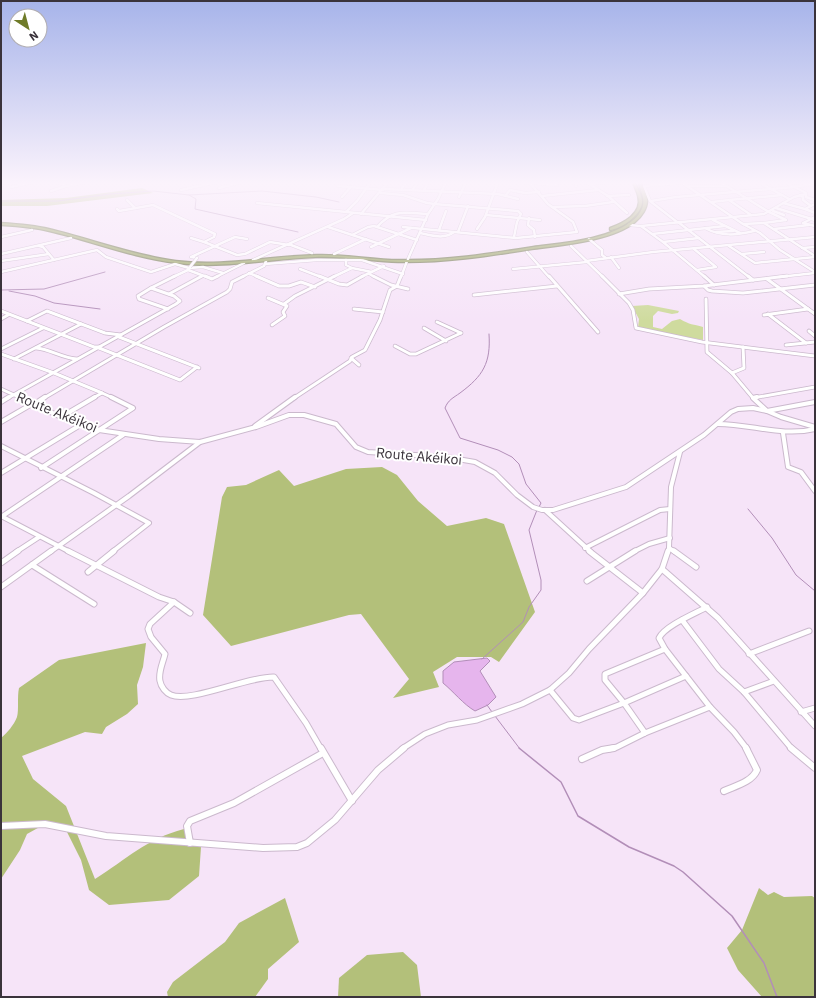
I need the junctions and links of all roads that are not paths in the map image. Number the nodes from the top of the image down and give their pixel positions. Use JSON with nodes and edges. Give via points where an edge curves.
{"nodes":[{"id":1,"x":49,"y":229,"type":"edge"},
{"id":2,"x":61,"y":229,"type":"edge"},
{"id":3,"x":203,"y":229,"type":"edge"},
{"id":4,"x":325,"y":229,"type":"edge"},
{"id":5,"x":333,"y":229,"type":"edge"},
{"id":6,"x":366,"y":229,"type":"edge"},
{"id":7,"x":382,"y":229,"type":"edge"},
{"id":8,"x":410,"y":229,"type":"edge"},
{"id":9,"x":417,"y":229,"type":"edge"},
{"id":10,"x":422,"y":229,"type":"junction"},
{"id":11,"x":458,"y":229,"type":"edge"},
{"id":12,"x":516,"y":229,"type":"edge"},
{"id":13,"x":532,"y":229,"type":"edge"},
{"id":14,"x":575,"y":229,"type":"edge"},
{"id":15,"x":612,"y":229,"type":"edge"},
{"id":16,"x":621,"y":229,"type":"edge"},
{"id":17,"x":645,"y":229,"type":"edge"},
{"id":18,"x":700,"y":229,"type":"edge"},
{"id":19,"x":706,"y":229,"type":"edge"},
{"id":20,"x":729,"y":229,"type":"edge"},
{"id":21,"x":751,"y":229,"type":"edge"},
{"id":22,"x":774,"y":229,"type":"joint"},
{"id":23,"x":778,"y":229,"type":"edge"},
{"id":24,"x":32,"y":230,"type":"dead end"},
{"id":25,"x":439,"y":230,"type":"joint"},
{"id":26,"x":689,"y":230,"type":"junction"},
{"id":27,"x":733,"y":231,"type":"junction"},
{"id":28,"x":755,"y":231,"type":"junction"},
{"id":29,"x":456,"y":232,"type":"junction"},
{"id":30,"x":420,"y":233,"type":"junction"},
{"id":31,"x":713,"y":233,"type":"junction"},
{"id":32,"x":740,"y":233,"type":"junction"},
{"id":33,"x":399,"y":234,"type":"junction"},
{"id":34,"x":652,"y":234,"type":"junction"},
{"id":35,"x":352,"y":235,"type":"junction"},
{"id":36,"x":1,"y":236,"type":"edge"},
{"id":37,"x":514,"y":237,"type":"junction"},
{"id":38,"x":535,"y":237,"type":"junction"},
{"id":39,"x":815,"y":237,"type":"edge"},
{"id":40,"x":71,"y":238,"type":"dead end"},
{"id":41,"x":191,"y":238,"type":"dead end"},
{"id":42,"x":699,"y":238,"type":"junction"},
{"id":43,"x":247,"y":239,"type":"dead end"},
{"id":44,"x":590,"y":239,"type":"junction"},
{"id":45,"x":366,"y":240,"type":"junction"},
{"id":46,"x":417,"y":240,"type":"junction"},
{"id":47,"x":790,"y":240,"type":"junction"},
{"id":48,"x":770,"y":241,"type":"junction"},
{"id":49,"x":204,"y":242,"type":"junction"},
{"id":50,"x":663,"y":242,"type":"junction"},
{"id":51,"x":378,"y":244,"type":"junction"},
{"id":52,"x":290,"y":245,"type":"junction"},
{"id":53,"x":37,"y":246,"type":"junction"},
{"id":54,"x":214,"y":246,"type":"junction"},
{"id":55,"x":571,"y":246,"type":"dead end"},
{"id":56,"x":728,"y":246,"type":"junction"},
{"id":57,"x":371,"y":247,"type":"dead end"},
{"id":58,"x":389,"y":247,"type":"dead end"},
{"id":59,"x":711,"y":247,"type":"junction"},
{"id":60,"x":815,"y":247,"type":"edge"},
{"id":61,"x":802,"y":248,"type":"junction"},
{"id":62,"x":694,"y":249,"type":"junction"},
{"id":63,"x":673,"y":251,"type":"junction"},
{"id":64,"x":527,"y":252,"type":"dead end"},
{"id":65,"x":764,"y":252,"type":"dead end"},
{"id":66,"x":312,"y":253,"type":"dead end"},
{"id":67,"x":1,"y":254,"type":"edge"},
{"id":68,"x":49,"y":254,"type":"junction"},
{"id":69,"x":334,"y":254,"type":"junction"},
{"id":70,"x":742,"y":254,"type":"junction"},
{"id":71,"x":815,"y":256,"type":"edge"},
{"id":72,"x":606,"y":258,"type":"junction"},
{"id":73,"x":611,"y":258,"type":"junction"},
{"id":74,"x":796,"y":259,"type":"junction"},
{"id":75,"x":54,"y":260,"type":"junction"},
{"id":76,"x":253,"y":260,"type":"junction"},
{"id":77,"x":346,"y":260,"type":"junction"},
{"id":78,"x":408,"y":260,"type":"junction"},
{"id":79,"x":1,"y":261,"type":"edge"},
{"id":80,"x":587,"y":261,"type":"junction"},
{"id":81,"x":244,"y":263,"type":"junction"},
{"id":82,"x":266,"y":263,"type":"junction"},
{"id":83,"x":541,"y":265,"type":"junction"},
{"id":84,"x":384,"y":266,"type":"junction"},
{"id":85,"x":1,"y":268,"type":"edge"},
{"id":86,"x":189,"y":268,"type":"junction"},
{"id":87,"x":352,"y":268,"type":"junction"},
{"id":88,"x":619,"y":268,"type":"dead end"},
{"id":89,"x":300,"y":269,"type":"dead end"},
{"id":90,"x":513,"y":269,"type":"dead end"},
{"id":91,"x":811,"y":269,"type":"junction"},
{"id":92,"x":815,"y":269,"type":"edge"},
{"id":93,"x":697,"y":270,"type":"junction"},
{"id":94,"x":5,"y":271,"type":"junction"},
{"id":95,"x":1,"y":272,"type":"edge"},
{"id":96,"x":815,"y":272,"type":"edge"},
{"id":97,"x":223,"y":273,"type":"junction"},
{"id":98,"x":249,"y":273,"type":"junction"},
{"id":99,"x":370,"y":273,"type":"junction"},
{"id":100,"x":403,"y":274,"type":"junction"},
{"id":101,"x":202,"y":276,"type":"junction"},
{"id":102,"x":767,"y":279,"type":"junction"},
{"id":103,"x":329,"y":280,"type":"junction"},
{"id":104,"x":753,"y":280,"type":"junction"},
{"id":105,"x":714,"y":285,"type":"junction"},
{"id":106,"x":815,"y":285,"type":"edge"},
{"id":107,"x":398,"y":286,"type":"junction"},
{"id":108,"x":557,"y":286,"type":"junction"},
{"id":109,"x":704,"y":286,"type":"junction"},
{"id":110,"x":315,"y":287,"type":"junction"},
{"id":111,"x":152,"y":288,"type":"junction"},
{"id":112,"x":408,"y":289,"type":"dead end"},
{"id":113,"x":781,"y":289,"type":"junction"},
{"id":114,"x":169,"y":294,"type":"junction"},
{"id":115,"x":619,"y":294,"type":"junction"},
{"id":116,"x":474,"y":295,"type":"dead end"},
{"id":117,"x":268,"y":298,"type":"dead end"},
{"id":118,"x":706,"y":299,"type":"dead end"},
{"id":119,"x":284,"y":304,"type":"junction"},
{"id":120,"x":168,"y":309,"type":"junction"},
{"id":121,"x":354,"y":309,"type":"dead end"},
{"id":122,"x":808,"y":309,"type":"junction"},
{"id":123,"x":1,"y":311,"type":"edge"},
{"id":124,"x":383,"y":312,"type":"junction"},
{"id":125,"x":768,"y":314,"type":"junction"},
{"id":126,"x":815,"y":314,"type":"edge"},
{"id":127,"x":8,"y":315,"type":"junction"},
{"id":128,"x":764,"y":315,"type":"dead end"},
{"id":129,"x":1,"y":319,"type":"edge"},
{"id":130,"x":27,"y":321,"type":"junction"},
{"id":131,"x":437,"y":322,"type":"dead end"},
{"id":132,"x":81,"y":324,"type":"junction"},
{"id":133,"x":272,"y":326,"type":"dead end"},
{"id":134,"x":42,"y":328,"type":"junction"},
{"id":135,"x":424,"y":328,"type":"dead end"},
{"id":136,"x":809,"y":331,"type":"dead end"},
{"id":137,"x":598,"y":332,"type":"dead end"},
{"id":138,"x":60,"y":336,"type":"junction"},
{"id":139,"x":120,"y":336,"type":"junction"},
{"id":140,"x":815,"y":336,"type":"edge"},
{"id":141,"x":446,"y":341,"type":"junction"},
{"id":142,"x":815,"y":342,"type":"edge"},
{"id":143,"x":708,"y":343,"type":"junction"},
{"id":144,"x":806,"y":343,"type":"junction"},
{"id":145,"x":138,"y":344,"type":"junction"},
{"id":146,"x":395,"y":346,"type":"dead end"},
{"id":147,"x":100,"y":347,"type":"junction"},
{"id":148,"x":743,"y":347,"type":"junction"},
{"id":149,"x":36,"y":348,"type":"junction"},
{"id":150,"x":1,"y":349,"type":"edge"},
{"id":151,"x":791,"y":353,"type":"junction"},
{"id":152,"x":1,"y":354,"type":"edge"},
{"id":153,"x":118,"y":355,"type":"junction"},
{"id":154,"x":815,"y":356,"type":"edge"},
{"id":155,"x":14,"y":358,"type":"junction"},
{"id":156,"x":351,"y":358,"type":"junction"},
{"id":157,"x":78,"y":359,"type":"junction"},
{"id":158,"x":359,"y":365,"type":"dead end"},
{"id":159,"x":54,"y":373,"type":"junction"},
{"id":160,"x":732,"y":373,"type":"junction"},
{"id":161,"x":72,"y":381,"type":"junction"},
{"id":162,"x":815,"y":387,"type":"edge"},
{"id":163,"x":1,"y":389,"type":"edge"},
{"id":164,"x":102,"y":393,"type":"junction"},
{"id":165,"x":14,"y":394,"type":"junction"},
{"id":166,"x":753,"y":398,"type":"junction"},
{"id":167,"x":1,"y":402,"type":"edge"},
{"id":168,"x":815,"y":402,"type":"edge"},
{"id":169,"x":32,"y":404,"type":"junction"},
{"id":170,"x":767,"y":411,"type":"junction"},
{"id":171,"x":61,"y":417,"type":"junction"},
{"id":172,"x":1,"y":422,"type":"edge"},
{"id":173,"x":82,"y":424,"type":"junction"},
{"id":174,"x":718,"y":424,"type":"junction"},
{"id":175,"x":815,"y":424,"type":"edge"},
{"id":176,"x":809,"y":425,"type":"junction"},
{"id":177,"x":251,"y":428,"type":"junction"},
{"id":178,"x":815,"y":428,"type":"edge"},
{"id":179,"x":100,"y":430,"type":"junction"},
{"id":180,"x":783,"y":433,"type":"junction"},
{"id":181,"x":123,"y":435,"type":"junction"},
{"id":182,"x":200,"y":442,"type":"junction"},
{"id":183,"x":1,"y":446,"type":"edge"},
{"id":184,"x":680,"y":452,"type":"junction"},
{"id":185,"x":24,"y":459,"type":"junction"},
{"id":186,"x":41,"y":468,"type":"junction"},
{"id":187,"x":1,"y":473,"type":"edge"},
{"id":188,"x":60,"y":477,"type":"junction"},
{"id":189,"x":815,"y":491,"type":"edge"},
{"id":190,"x":118,"y":504,"type":"junction"},
{"id":191,"x":670,"y":509,"type":"junction"},
{"id":192,"x":545,"y":510,"type":"junction"},
{"id":193,"x":2,"y":516,"type":"edge"},
{"id":194,"x":39,"y":537,"type":"junction"},
{"id":195,"x":670,"y":538,"type":"junction"},
{"id":196,"x":58,"y":546,"type":"junction"},
{"id":197,"x":585,"y":548,"type":"junction"},
{"id":198,"x":669,"y":548,"type":"junction"},
{"id":199,"x":1,"y":563,"type":"edge"},
{"id":200,"x":32,"y":565,"type":"junction"},
{"id":201,"x":97,"y":566,"type":"junction"},
{"id":202,"x":696,"y":567,"type":"dead end"},
{"id":203,"x":610,"y":568,"type":"junction"},
{"id":204,"x":662,"y":569,"type":"junction"},
{"id":205,"x":88,"y":572,"type":"dead end"},
{"id":206,"x":587,"y":581,"type":"dead end"},
{"id":207,"x":2,"y":585,"type":"edge"},
{"id":208,"x":643,"y":593,"type":"junction"},
{"id":209,"x":174,"y":602,"type":"junction"},
{"id":210,"x":94,"y":604,"type":"dead end"},
{"id":211,"x":706,"y":608,"type":"junction"},
{"id":212,"x":190,"y":613,"type":"dead end"},
{"id":213,"x":682,"y":620,"type":"junction"},
{"id":214,"x":809,"y":631,"type":"dead end"},
{"id":215,"x":665,"y":649,"type":"junction"},
{"id":216,"x":749,"y":654,"type":"junction"},
{"id":217,"x":686,"y":676,"type":"junction"},
{"id":218,"x":774,"y":681,"type":"junction"},
{"id":219,"x":550,"y":690,"type":"junction"},
{"id":220,"x":744,"y":692,"type":"junction"},
{"id":221,"x":624,"y":703,"type":"junction"},
{"id":222,"x":710,"y":707,"type":"junction"},
{"id":223,"x":815,"y":708,"type":"edge"},
{"id":224,"x":801,"y":712,"type":"junction"},
{"id":225,"x":815,"y":726,"type":"edge"},
{"id":226,"x":645,"y":733,"type":"junction"},
{"id":227,"x":323,"y":753,"type":"junction"},
{"id":228,"x":582,"y":759,"type":"dead end"},
{"id":229,"x":815,"y":768,"type":"edge"},
{"id":230,"x":724,"y":791,"type":"dead end"},
{"id":231,"x":352,"y":801,"type":"junction"},
{"id":232,"x":1,"y":826,"type":"edge"},
{"id":233,"x":190,"y":843,"type":"junction"}],
"edges":[{"from":1,"to":81,"type":"highway","via":[[155,259],[195,263]]},
{"from":2,"to":76,"type":"highway","via":[[158,257],[197,261]]},
{"from":3,"to":49,"type":"street","via":[[216,235]]},
{"from":4,"to":52,"type":"street"},
{"from":5,"to":35,"type":"street"},
{"from":6,"to":35,"type":"street"},
{"from":7,"to":33,"type":"street"},
{"from":8,"to":33,"type":"street"},
{"from":9,"to":10,"type":"street"},
{"from":10,"to":25,"type":"street"},
{"from":10,"to":30,"type":"street"},
{"from":11,"to":29,"type":"street"},
{"from":12,"to":37,"type":"street"},
{"from":13,"to":38,"type":"street"},
{"from":14,"to":38,"type":"street","via":[[577,232]]},
{"from":15,"to":78,"type":"highway","via":[[560,242]]},
{"from":16,"to":44,"type":"highway"},
{"from":17,"to":34,"type":"street"},
{"from":18,"to":26,"type":"street"},
{"from":19,"to":31,"type":"street"},
{"from":20,"to":27,"type":"street"},
{"from":21,"to":28,"type":"street"},
{"from":22,"to":23,"type":"street"},
{"from":22,"to":47,"type":"street"},
{"from":24,"to":36,"type":"street"},
{"from":25,"to":29,"type":"street"},
{"from":26,"to":34,"type":"street"},
{"from":26,"to":42,"type":"street"},
{"from":27,"to":31,"type":"street"},
{"from":27,"to":32,"type":"street"},
{"from":28,"to":32,"type":"street"},
{"from":28,"to":48,"type":"street"},
{"from":29,"to":30,"type":"street","via":[[446,236]]},
{"from":29,"to":37,"type":"street"},
{"from":30,"to":46,"type":"street"},
{"from":31,"to":32,"type":"street"},
{"from":33,"to":46,"type":"street"},
{"from":33,"to":51,"type":"street"},
{"from":34,"to":50,"type":"street"},
{"from":35,"to":45,"type":"street"},
{"from":37,"to":38,"type":"street"},
{"from":39,"to":47,"type":"street"},
{"from":40,"to":53,"type":"street"},
{"from":41,"to":49,"type":"street"},
{"from":42,"to":50,"type":"street"},
{"from":42,"to":59,"type":"street"},
{"from":43,"to":54,"type":"street","via":[[237,237]]},
{"from":44,"to":72,"type":"street","via":[[602,250],[602,255]]},
{"from":44,"to":78,"type":"highway","via":[[463,257]]},
{"from":45,"to":51,"type":"street"},
{"from":45,"to":69,"type":"street"},
{"from":46,"to":78,"type":"street"},
{"from":47,"to":48,"type":"street"},
{"from":47,"to":61,"type":"street"},
{"from":48,"to":56,"type":"street"},
{"from":48,"to":74,"type":"street"},
{"from":49,"to":54,"type":"street"},
{"from":50,"to":63,"type":"street"},
{"from":51,"to":57,"type":"street"},
{"from":51,"to":58,"type":"street"},
{"from":52,"to":54,"type":"street","via":[[270,242],[245,254],[237,255]]},
{"from":52,"to":66,"type":"street"},
{"from":52,"to":76,"type":"street"},
{"from":53,"to":67,"type":"street"},
{"from":53,"to":68,"type":"street","via":[[44,247]]},
{"from":54,"to":86,"type":"street","bridge":true,"via":[[191,256],[197,258]]},
{"from":55,"to":80,"type":"street"},
{"from":56,"to":59,"type":"street"},
{"from":56,"to":70,"type":"street"},
{"from":59,"to":62,"type":"street"},
{"from":59,"to":104,"type":"street"},
{"from":60,"to":61,"type":"street"},
{"from":61,"to":71,"type":"street"},
{"from":62,"to":63,"type":"street"},
{"from":62,"to":93,"type":"street","via":[[716,268]]},
{"from":63,"to":73,"type":"street"},
{"from":63,"to":93,"type":"street"},
{"from":64,"to":83,"type":"street"},
{"from":65,"to":70,"type":"street"},
{"from":68,"to":75,"type":"street"},
{"from":68,"to":79,"type":"street"},
{"from":69,"to":76,"type":"highway"},
{"from":69,"to":78,"type":"highway"},
{"from":70,"to":74,"type":"street","via":[[755,263]]},
{"from":71,"to":74,"type":"street"},
{"from":72,"to":73,"type":"street"},
{"from":72,"to":80,"type":"street"},
{"from":73,"to":88,"type":"street"},
{"from":74,"to":91,"type":"street"},
{"from":75,"to":86,"type":"street","via":[[97,250],[106,257],[151,272],[170,265]]},
{"from":75,"to":94,"type":"street"},
{"from":77,"to":82,"type":"street"},
{"from":77,"to":84,"type":"street","via":[[362,260]]},
{"from":77,"to":87,"type":"street","via":[[346,265]]},
{"from":78,"to":82,"type":"highway","via":[[335,256]]},
{"from":78,"to":100,"type":"street"},
{"from":80,"to":83,"type":"street"},
{"from":80,"to":115,"type":"street"},
{"from":81,"to":82,"type":"highway"},
{"from":81,"to":97,"type":"street"},
{"from":82,"to":98,"type":"street"},
{"from":83,"to":90,"type":"street"},
{"from":83,"to":108,"type":"street"},
{"from":84,"to":99,"type":"street"},
{"from":84,"to":100,"type":"street"},
{"from":85,"to":94,"type":"street"},
{"from":86,"to":97,"type":"street","via":[[203,267]]},
{"from":86,"to":101,"type":"street"},
{"from":86,"to":111,"type":"street"},
{"from":87,"to":99,"type":"street"},
{"from":87,"to":103,"type":"street"},
{"from":89,"to":103,"type":"street"},
{"from":91,"to":92,"type":"street"},
{"from":91,"to":96,"type":"street"},
{"from":93,"to":105,"type":"street"},
{"from":94,"to":95,"type":"street"},
{"from":96,"to":102,"type":"street"},
{"from":97,"to":101,"type":"street","via":[[212,279]]},
{"from":98,"to":110,"type":"street","via":[[279,286],[301,282]]},
{"from":98,"to":145,"type":"street","via":[[232,282],[227,292]]},
{"from":99,"to":103,"type":"street","via":[[348,285]]},
{"from":99,"to":107,"type":"street","via":[[391,285]]},
{"from":100,"to":107,"type":"street"},
{"from":101,"to":114,"type":"street"},
{"from":102,"to":104,"type":"street"},
{"from":102,"to":113,"type":"street"},
{"from":103,"to":110,"type":"street"},
{"from":104,"to":105,"type":"street"},
{"from":105,"to":109,"type":"street"},
{"from":106,"to":113,"type":"street"},
{"from":107,"to":112,"type":"street"},
{"from":107,"to":124,"type":"street","via":[[390,290]]},
{"from":108,"to":116,"type":"street"},
{"from":108,"to":137,"type":"street"},
{"from":109,"to":113,"type":"street","via":[[712,291],[743,293]]},
{"from":109,"to":115,"type":"street","via":[[649,289]]},
{"from":110,"to":119,"type":"street"},
{"from":111,"to":114,"type":"street"},
{"from":111,"to":120,"type":"street","via":[[142,292],[138,296],[139,299]]},
{"from":113,"to":122,"type":"street"},
{"from":114,"to":120,"type":"street","via":[[180,301]]},
{"from":115,"to":143,"type":"street","via":[[629,303],[636,328]]},
{"from":117,"to":119,"type":"street"},
{"from":118,"to":143,"type":"street"},
{"from":119,"to":133,"type":"street","via":[[287,306],[285,316]]},
{"from":120,"to":139,"type":"street"},
{"from":121,"to":124,"type":"street"},
{"from":122,"to":125,"type":"street"},
{"from":122,"to":126,"type":"street"},
{"from":123,"to":127,"type":"street"},
{"from":124,"to":156,"type":"street","via":[[365,350]]},
{"from":125,"to":128,"type":"street"},
{"from":125,"to":144,"type":"street"},
{"from":127,"to":129,"type":"street"},
{"from":127,"to":130,"type":"street"},
{"from":130,"to":132,"type":"street","via":[[47,311]]},
{"from":130,"to":134,"type":"street"},
{"from":131,"to":141,"type":"street","via":[[461,333]]},
{"from":132,"to":138,"type":"street"},
{"from":132,"to":139,"type":"street"},
{"from":134,"to":138,"type":"street"},
{"from":134,"to":150,"type":"street"},
{"from":135,"to":141,"type":"street"},
{"from":136,"to":140,"type":"street"},
{"from":138,"to":147,"type":"street"},
{"from":138,"to":149,"type":"street"},
{"from":139,"to":145,"type":"street"},
{"from":139,"to":147,"type":"street"},
{"from":141,"to":146,"type":"street","via":[[416,354],[410,354]]},
{"from":142,"to":144,"type":"street"},
{"from":143,"to":148,"type":"street"},
{"from":143,"to":160,"type":"street","via":[[707,352]]},
{"from":144,"to":151,"type":"street","via":[[785,345]]},
{"from":145,"to":153,"type":"street"},
{"from":145,"to":153,"type":"street","via":[[198,368],[180,380]]},
{"from":147,"to":153,"type":"street"},
{"from":147,"to":157,"type":"street"},
{"from":148,"to":151,"type":"street"},
{"from":148,"to":160,"type":"street","via":[[744,368]]},
{"from":149,"to":155,"type":"street"},
{"from":149,"to":157,"type":"street"},
{"from":151,"to":154,"type":"street"},
{"from":152,"to":155,"type":"street"},
{"from":153,"to":161,"type":"street"},
{"from":155,"to":159,"type":"street"},
{"from":156,"to":158,"type":"street"},
{"from":156,"to":177,"type":"street"},
{"from":157,"to":159,"type":"street"},
{"from":159,"to":161,"type":"street"},
{"from":159,"to":165,"type":"street"},
{"from":160,"to":166,"type":"street"},
{"from":161,"to":164,"type":"street"},
{"from":161,"to":169,"type":"street"},
{"from":162,"to":166,"type":"street"},
{"from":163,"to":165,"type":"street","name":"Route Akéikoi"},
{"from":164,"to":171,"type":"street"},
{"from":164,"to":179,"type":"street","via":[[133,408]]},
{"from":165,"to":167,"type":"street"},
{"from":165,"to":169,"type":"street","name":"Route Akéikoi"},
{"from":166,"to":170,"type":"street"},
{"from":168,"to":170,"type":"street"},
{"from":169,"to":171,"type":"street","name":"Route Akéikoi"},
{"from":169,"to":172,"type":"street"},
{"from":170,"to":174,"type":"street","name":"Route Akéikoi","via":[[753,408],[738,409]]},
{"from":170,"to":176,"type":"street","name":"Route Akéikoi"},
{"from":171,"to":173,"type":"street","name":"Route Akéikoi"},
{"from":173,"to":179,"type":"street","name":"Route Akéikoi"},
{"from":173,"to":185,"type":"street"},
{"from":174,"to":180,"type":"street","via":[[741,424]]},
{"from":174,"to":184,"type":"street","name":"Route Akéikoi"},
{"from":175,"to":176,"type":"street"},
{"from":176,"to":178,"type":"street","name":"Route Akéikoi"},
{"from":177,"to":182,"type":"street","name":"Route Akéikoi"},
{"from":177,"to":192,"type":"street","name":"Route Akéikoi","via":[[289,415],[304,415],[336,424],[356,447],[368,452],[476,462],[496,474],[526,503]]},
{"from":178,"to":180,"type":"street","via":[[797,433]]},
{"from":179,"to":181,"type":"street","name":"Route Akéikoi"},
{"from":179,"to":186,"type":"street"},
{"from":180,"to":189,"type":"street","via":[[788,467],[801,472]]},
{"from":181,"to":182,"type":"street","name":"Route Akéikoi"},
{"from":181,"to":188,"type":"street"},
{"from":182,"to":190,"type":"street"},
{"from":183,"to":185,"type":"street"},
{"from":184,"to":191,"type":"street","via":[[671,487]]},
{"from":184,"to":192,"type":"street","name":"Route Akéikoi","via":[[626,487],[554,510]]},
{"from":185,"to":186,"type":"street"},
{"from":185,"to":187,"type":"street"},
{"from":186,"to":188,"type":"street"},
{"from":188,"to":190,"type":"street"},
{"from":188,"to":193,"type":"street"},
{"from":190,"to":196,"type":"street"},
{"from":190,"to":201,"type":"street","via":[[149,523]]},
{"from":191,"to":195,"type":"street"},
{"from":191,"to":197,"type":"street","via":[[660,510]]},
{"from":192,"to":197,"type":"street"},
{"from":193,"to":194,"type":"street"},
{"from":194,"to":196,"type":"street"},
{"from":194,"to":199,"type":"street"},
{"from":195,"to":198,"type":"street"},
{"from":195,"to":203,"type":"street","via":[[641,549]]},
{"from":196,"to":200,"type":"street"},
{"from":196,"to":201,"type":"street"},
{"from":197,"to":203,"type":"street"},
{"from":198,"to":202,"type":"street"},
{"from":198,"to":204,"type":"street"},
{"from":200,"to":207,"type":"street"},
{"from":200,"to":210,"type":"street"},
{"from":201,"to":205,"type":"street"},
{"from":201,"to":209,"type":"street"},
{"from":203,"to":206,"type":"street"},
{"from":203,"to":208,"type":"street"},
{"from":204,"to":208,"type":"street"},
{"from":204,"to":211,"type":"street"},
{"from":208,"to":219,"type":"street"},
{"from":209,"to":212,"type":"street"},
{"from":209,"to":227,"type":"street","via":[[150,624],[148,629],[153,641],[165,654],[160,668],[161,685],[165,690],[174,696],[185,696],[274,677]]},
{"from":211,"to":213,"type":"street"},
{"from":211,"to":216,"type":"street"},
{"from":213,"to":215,"type":"street","via":[[661,634],[659,641]]},
{"from":213,"to":220,"type":"street","via":[[719,669]]},
{"from":214,"to":216,"type":"street"},
{"from":215,"to":217,"type":"street"},
{"from":215,"to":221,"type":"street","via":[[605,674],[605,680]]},
{"from":216,"to":218,"type":"street"},
{"from":217,"to":221,"type":"street"},
{"from":217,"to":222,"type":"street"},
{"from":218,"to":220,"type":"street"},
{"from":218,"to":224,"type":"street"},
{"from":219,"to":221,"type":"street","via":[[576,720]]},
{"from":219,"to":231,"type":"street","via":[[509,709],[477,720],[448,725],[425,734],[400,750],[378,770]]},
{"from":220,"to":229,"type":"street","via":[[784,740]]},
{"from":221,"to":226,"type":"street"},
{"from":222,"to":226,"type":"street"},
{"from":222,"to":230,"type":"street","via":[[749,752],[757,770],[750,779]]},
{"from":223,"to":224,"type":"street"},
{"from":224,"to":225,"type":"street"},
{"from":226,"to":228,"type":"street","via":[[617,748],[602,750]]},
{"from":227,"to":231,"type":"street"},
{"from":227,"to":233,"type":"street","via":[[234,803],[190,821],[187,826]]},
{"from":231,"to":233,"type":"street","via":[[321,833],[297,846],[276,849]]},
{"from":232,"to":233,"type":"street","via":[[45,824],[106,836]]}]}
